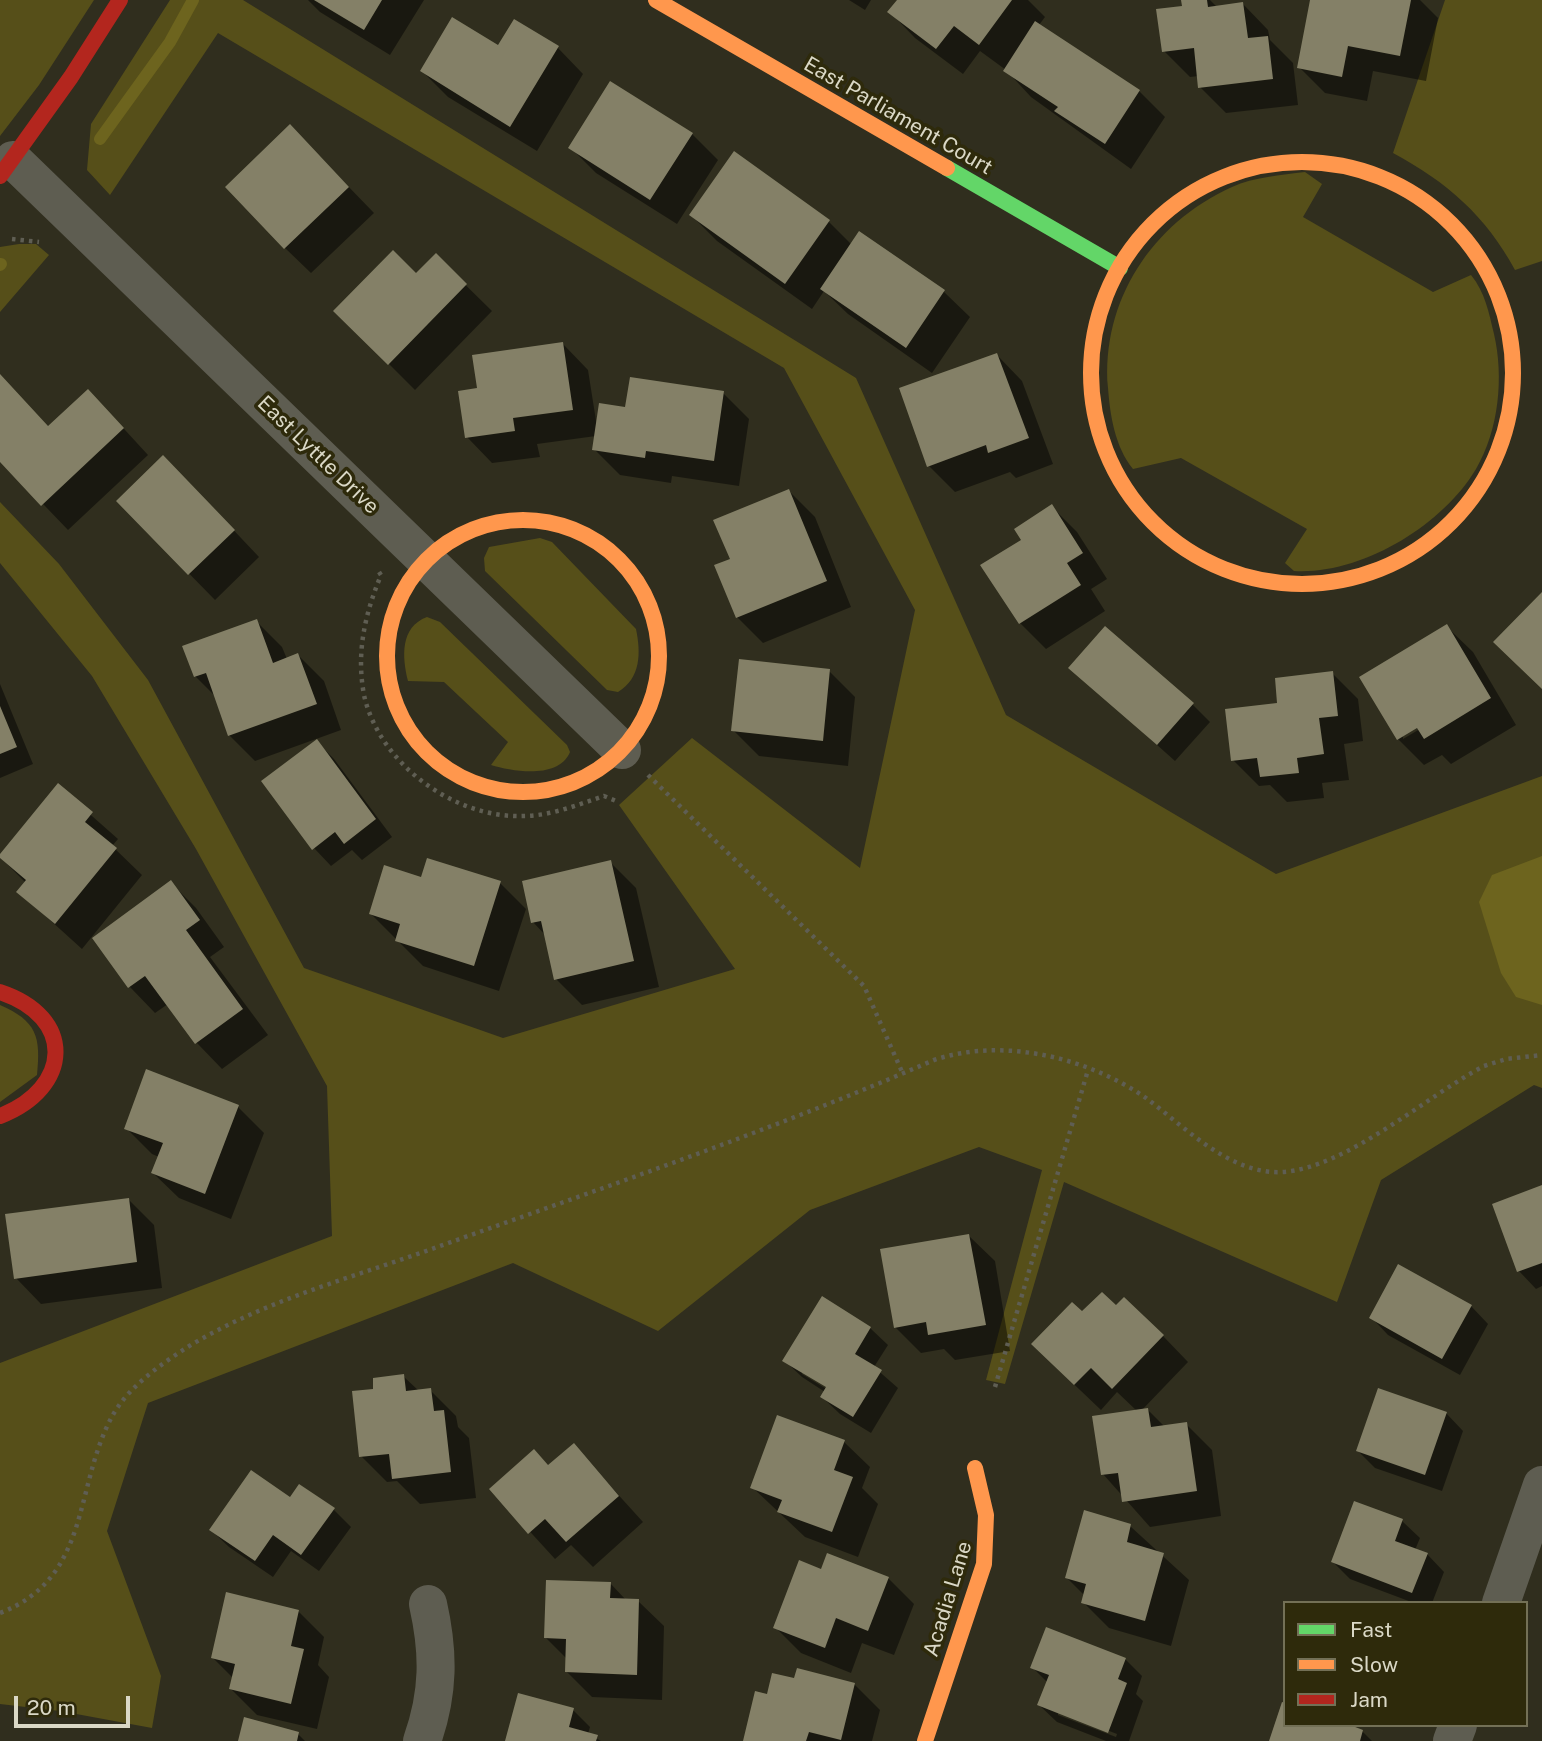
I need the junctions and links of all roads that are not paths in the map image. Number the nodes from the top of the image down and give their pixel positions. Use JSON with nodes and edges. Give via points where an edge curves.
{"nodes":[{"id":1,"x":120,"y":0,"type":"edge"},
{"id":2,"x":656,"y":0,"type":"edge"},
{"id":3,"x":6,"y":168,"type":"edge"},
{"id":4,"x":1120,"y":268,"type":"junction"},
{"id":5,"x":426,"y":560,"type":"junction"},
{"id":6,"x":622,"y":750,"type":"junction"},
{"id":7,"x":0,"y":992,"type":"edge"},
{"id":8,"x":0,"y":1116,"type":"edge"},
{"id":9,"x":975,"y":1468,"type":"dead end"},
{"id":10,"x":1542,"y":1485,"type":"edge"},
{"id":11,"x":1502,"y":1601,"type":"edge"},
{"id":12,"x":428,"y":1604,"type":"dead end"},
{"id":13,"x":927,"y":1740,"type":"edge"},
{"id":14,"x":422,"y":1741,"type":"edge"}],
"edges":[{"from":1,"to":3,"type":"street"},
{"from":2,"to":4,"type":"street","name":"East Parliament Court"},
{"from":3,"to":5,"type":"street","name":"East Lyttle Drive"},
{"from":4,"to":4,"type":"street","via":[[1095,336],[1092,384],[1100,432],[1119,477],[1147,516],[1204,560],[1273,582],[1321,584],[1357,578],[1391,566],[1432,540],[1482,485],[1510,414],[1513,362],[1504,312],[1483,264],[1451,224],[1410,192],[1388,180],[1338,165],[1287,163],[1237,172],[1169,209],[1133,246]]},
{"from":5,"to":6,"type":"street","name":"East Lyttle Drive"},
{"from":5,"to":6,"type":"street","via":[[448,542],[500,521],[556,523],[607,548],[643,592],[659,646],[651,702]]},
{"from":5,"to":6,"type":"street","via":[[408,582],[396,608],[388,664],[404,719],[439,763],[491,788],[519,792],[575,782]]},
{"from":7,"to":8,"type":"street","via":[[24,999],[37,1009],[50,1028],[56,1052],[54,1068],[40,1096],[28,1106]]},
{"from":9,"to":13,"type":"street","name":"Acadia Lane","via":[[989,1538]]},
{"from":10,"to":11,"type":"street"},
{"from":12,"to":14,"type":"street","via":[[436,1688]]}]}
